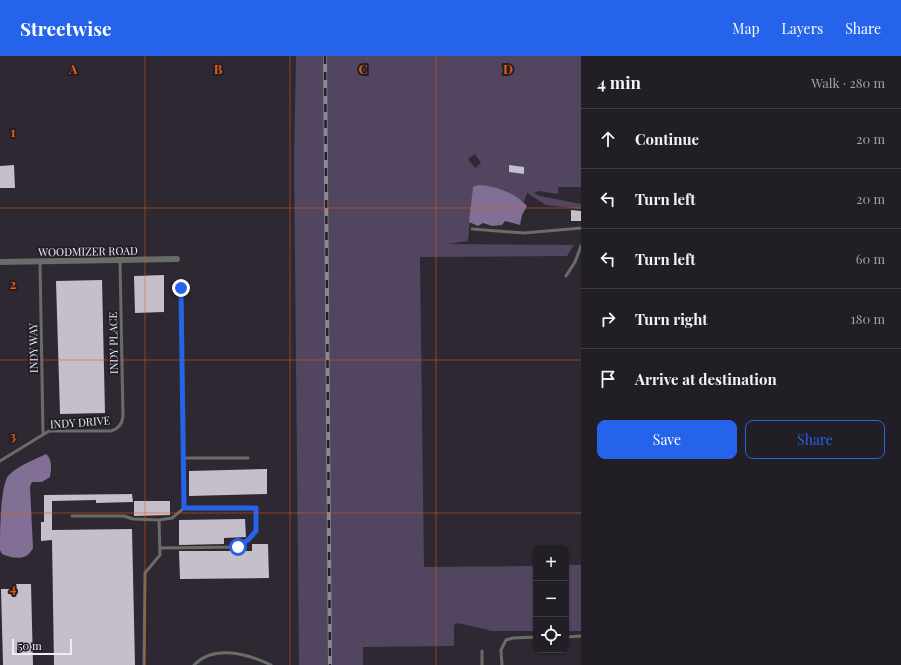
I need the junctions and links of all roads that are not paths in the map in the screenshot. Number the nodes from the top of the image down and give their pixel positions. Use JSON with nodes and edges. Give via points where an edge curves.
{"nodes":[{"id":1,"x":581,"y":228,"type":"edge"},
{"id":2,"x":472,"y":229,"type":"dead end"},
{"id":3,"x":581,"y":246,"type":"edge"},
{"id":4,"x":177,"y":259,"type":"dead end"},
{"id":5,"x":120,"y":260,"type":"junction"},
{"id":6,"x":40,"y":261,"type":"junction"},
{"id":7,"x":0,"y":262,"type":"edge"},
{"id":8,"x":566,"y":276,"type":"dead end"},
{"id":9,"x":181,"y":288,"type":"dead end"},
{"id":10,"x":120,"y":426,"type":"joint"},
{"id":11,"x":43,"y":434,"type":"junction"},
{"id":12,"x":184,"y":458,"type":"junction"},
{"id":13,"x":248,"y":458,"type":"dead end"},
{"id":14,"x":0,"y":461,"type":"edge"},
{"id":15,"x":184,"y":508,"type":"junction"},
{"id":16,"x":72,"y":516,"type":"dead end"},
{"id":17,"x":160,"y":520,"type":"junction"},
{"id":18,"x":160,"y":548,"type":"junction"},
{"id":19,"x":581,"y":636,"type":"edge"},
{"id":20,"x":533,"y":637,"type":"edge"},
{"id":21,"x":569,"y":637,"type":"edge"},
{"id":22,"x":482,"y":651,"type":"dead end"},
{"id":23,"x":144,"y":665,"type":"edge"},
{"id":24,"x":194,"y":665,"type":"edge"},
{"id":25,"x":272,"y":665,"type":"edge"},
{"id":26,"x":482,"y":665,"type":"edge"},
{"id":27,"x":502,"y":665,"type":"edge"}],
"edges":[{"from":1,"to":2,"type":"lane","via":[[524,233]]},
{"from":3,"to":8,"type":"lane"},
{"from":4,"to":5,"type":"street","name":"WOODMIZER ROAD"},
{"from":5,"to":6,"type":"street","name":"WOODMIZER ROAD"},
{"from":5,"to":10,"type":"lane","name":"INDY PLACE","via":[[123,417]]},
{"from":6,"to":7,"type":"street","name":"WOODMIZER ROAD"},
{"from":6,"to":11,"type":"lane","name":"INDY WAY"},
{"from":9,"to":12,"type":"lane"},
{"from":10,"to":11,"type":"lane","name":"INDY DRIVE","via":[[111,431]]},
{"from":11,"to":14,"type":"lane","name":"INDY DRIVE"},
{"from":12,"to":13,"type":"lane"},
{"from":12,"to":15,"type":"lane"},
{"from":15,"to":17,"type":"lane","via":[[172,518]]},
{"from":15,"to":18,"type":"lane","via":[[256,508],[256,531],[238,547]]},
{"from":16,"to":17,"type":"lane","via":[[124,516]]},
{"from":17,"to":18,"type":"lane"},
{"from":18,"to":23,"type":"lane","via":[[160,555],[145,574]]},
{"from":19,"to":21,"type":"lane"},
{"from":20,"to":27,"type":"lane","via":[[506,640],[501,650]]},
{"from":22,"to":26,"type":"lane"},
{"from":24,"to":25,"type":"lane","via":[[206,655],[217,653],[236,653]]}]}
